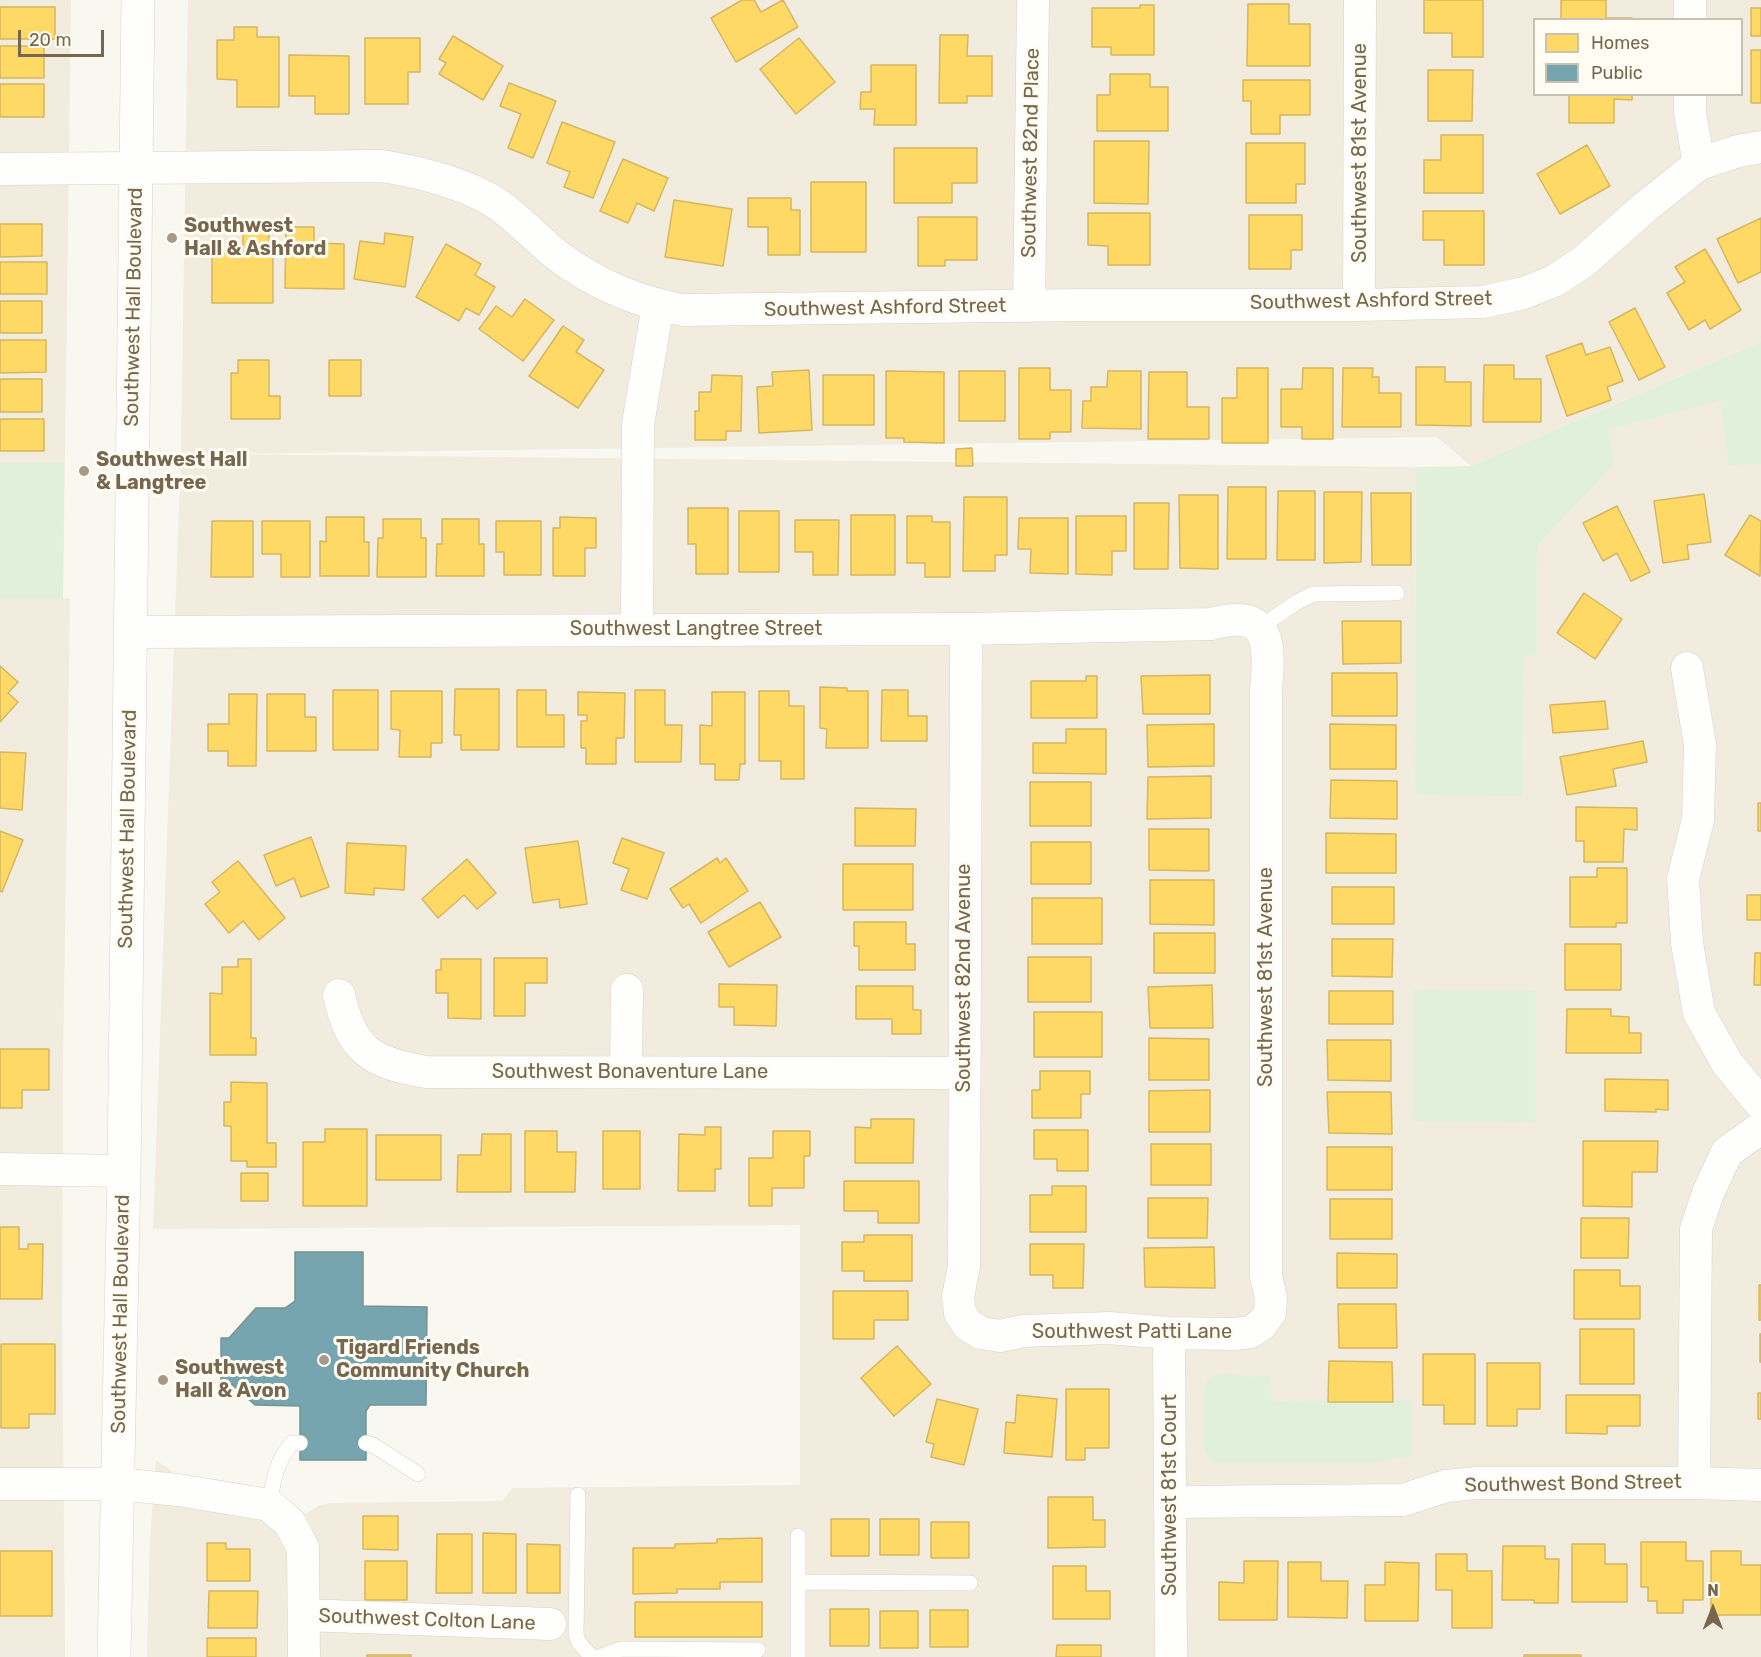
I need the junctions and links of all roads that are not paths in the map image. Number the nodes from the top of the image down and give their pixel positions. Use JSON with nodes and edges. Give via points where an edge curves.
{"nodes":[{"id":1,"x":138,"y":0,"type":"edge"},
{"id":2,"x":1033,"y":0,"type":"edge"},
{"id":3,"x":1360,"y":0,"type":"edge"},
{"id":4,"x":1690,"y":0,"type":"edge"},
{"id":5,"x":1690,"y":18,"type":"edge"},
{"id":6,"x":1690,"y":96,"type":"edge"},
{"id":7,"x":1761,"y":147,"type":"edge"},
{"id":8,"x":1699,"y":164,"type":"junction"},
{"id":9,"x":136,"y":168,"type":"junction"},
{"id":10,"x":0,"y":169,"type":"edge"},
{"id":11,"x":658,"y":305,"type":"junction"},
{"id":12,"x":1359,"y":305,"type":"junction"},
{"id":13,"x":1029,"y":306,"type":"junction"},
{"id":14,"x":1397,"y":593,"type":"dead end"},
{"id":15,"x":1258,"y":628,"type":"junction"},
{"id":16,"x":637,"y":629,"type":"junction"},
{"id":17,"x":966,"y":629,"type":"junction"},
{"id":18,"x":131,"y":632,"type":"junction"},
{"id":19,"x":1687,"y":668,"type":"dead end"},
{"id":20,"x":627,"y":990,"type":"dead end"},
{"id":21,"x":339,"y":994,"type":"dead end"},
{"id":22,"x":626,"y":1072,"type":"junction"},
{"id":23,"x":963,"y":1072,"type":"junction"},
{"id":24,"x":1761,"y":1104,"type":"edge"},
{"id":25,"x":1761,"y":1128,"type":"edge"},
{"id":26,"x":0,"y":1169,"type":"edge"},
{"id":27,"x":124,"y":1171,"type":"junction"},
{"id":28,"x":968,"y":1325,"type":"joint"},
{"id":29,"x":1261,"y":1325,"type":"joint"},
{"id":30,"x":1169,"y":1333,"type":"junction"},
{"id":31,"x":300,"y":1443,"type":"dead end"},
{"id":32,"x":366,"y":1443,"type":"dead end"},
{"id":33,"x":418,"y":1474,"type":"dead end"},
{"id":34,"x":1694,"y":1483,"type":"junction"},
{"id":35,"x":0,"y":1484,"type":"edge"},
{"id":36,"x":118,"y":1484,"type":"junction"},
{"id":37,"x":1761,"y":1485,"type":"edge"},
{"id":38,"x":578,"y":1495,"type":"dead end"},
{"id":39,"x":1171,"y":1502,"type":"junction"},
{"id":40,"x":269,"y":1505,"type":"junction"},
{"id":41,"x":798,"y":1536,"type":"dead end"},
{"id":42,"x":798,"y":1582,"type":"junction"},
{"id":43,"x":970,"y":1583,"type":"dead end"},
{"id":44,"x":304,"y":1615,"type":"junction"},
{"id":45,"x":550,"y":1624,"type":"dead end"},
{"id":46,"x":758,"y":1650,"type":"dead end"},
{"id":47,"x":114,"y":1657,"type":"edge"},
{"id":48,"x":304,"y":1657,"type":"edge"},
{"id":49,"x":592,"y":1657,"type":"edge"},
{"id":50,"x":599,"y":1657,"type":"edge"},
{"id":51,"x":798,"y":1657,"type":"edge"},
{"id":52,"x":1171,"y":1657,"type":"edge"}],
"edges":[{"from":1,"to":9,"type":"main road","name":"Southwest Hall Boulevard"},
{"from":2,"to":13,"type":"street","name":"Southwest 82nd Place"},
{"from":3,"to":12,"type":"street","name":"Southwest 81st Avenue"},
{"from":4,"to":5,"type":"street"},
{"from":6,"to":8,"type":"street"},
{"from":7,"to":8,"type":"street","name":"Southwest Ashford Street"},
{"from":8,"to":12,"type":"street","name":"Southwest Ashford Street","via":[[1583,262],[1554,281],[1483,302]]},
{"from":9,"to":10,"type":"street","name":"Southwest Ashford Street"},
{"from":9,"to":11,"type":"street","name":"Southwest Ashford Street","via":[[382,166],[415,171],[492,201],[579,270]]},
{"from":9,"to":18,"type":"main road","name":"Southwest Hall Boulevard"},
{"from":11,"to":13,"type":"street","name":"Southwest Ashford Street","via":[[683,310]]},
{"from":11,"to":16,"type":"street","via":[[638,424]]},
{"from":12,"to":13,"type":"street","name":"Southwest Ashford Street"},
{"from":14,"to":15,"type":"lane","via":[[1313,594]]},
{"from":15,"to":17,"type":"street","name":"Southwest Langtree Street","via":[[1248,620],[1230,619],[1211,624]]},
{"from":15,"to":29,"type":"street","name":"Southwest 81st Avenue","via":[[1267,641],[1269,659],[1266,1276],[1271,1298],[1270,1313]]},
{"from":16,"to":17,"type":"street","name":"Southwest Langtree Street"},
{"from":16,"to":18,"type":"street","name":"Southwest Langtree Street"},
{"from":17,"to":23,"type":"street","name":"Southwest 82nd Avenue"},
{"from":18,"to":27,"type":"main road","name":"Southwest Hall Boulevard"},
{"from":19,"to":24,"type":"street","via":[[1700,744],[1698,820],[1683,879],[1687,943],[1699,1013],[1727,1063]]},
{"from":20,"to":22,"type":"street"},
{"from":21,"to":22,"type":"street","name":"Southwest Bonaventure Lane","via":[[344,1017],[364,1050],[400,1068],[426,1072]]},
{"from":22,"to":23,"type":"street","name":"Southwest Bonaventure Lane"},
{"from":23,"to":28,"type":"street","name":"Southwest 82nd Avenue","via":[[964,1266],[958,1297],[960,1313]]},
{"from":25,"to":34,"type":"street","via":[[1727,1152],[1696,1229]]},
{"from":26,"to":27,"type":"street"},
{"from":27,"to":36,"type":"main road","name":"Southwest Hall Boulevard"},
{"from":28,"to":30,"type":"street","name":"Southwest Patti Lane","via":[[981,1333],[1000,1336],[1024,1331],[1109,1328]]},
{"from":29,"to":30,"type":"street","name":"Southwest Patti Lane","via":[[1251,1332],[1234,1334]]},
{"from":30,"to":39,"type":"street","name":"Southwest 81st Court"},
{"from":31,"to":40,"type":"lane","via":[[292,1443],[283,1453]]},
{"from":32,"to":33,"type":"lane"},
{"from":34,"to":37,"type":"street","name":"Southwest Bond Street"},
{"from":34,"to":39,"type":"street","name":"Southwest Bond Street","via":[[1476,1483],[1446,1486],[1392,1501]]},
{"from":35,"to":36,"type":"street"},
{"from":36,"to":40,"type":"street"},
{"from":36,"to":47,"type":"main road","name":"Southwest Hall Boulevard"},
{"from":38,"to":49,"type":"lane","via":[[576,1634]]},
{"from":39,"to":52,"type":"street","name":"Southwest 81st Court"},
{"from":40,"to":44,"type":"street","via":[[290,1523],[303,1548]]},
{"from":41,"to":42,"type":"lane"},
{"from":42,"to":43,"type":"lane"},
{"from":42,"to":51,"type":"lane"},
{"from":44,"to":45,"type":"street","name":"Southwest Colton Lane"},
{"from":44,"to":48,"type":"street"},
{"from":46,"to":50,"type":"lane","via":[[621,1649]]}]}
